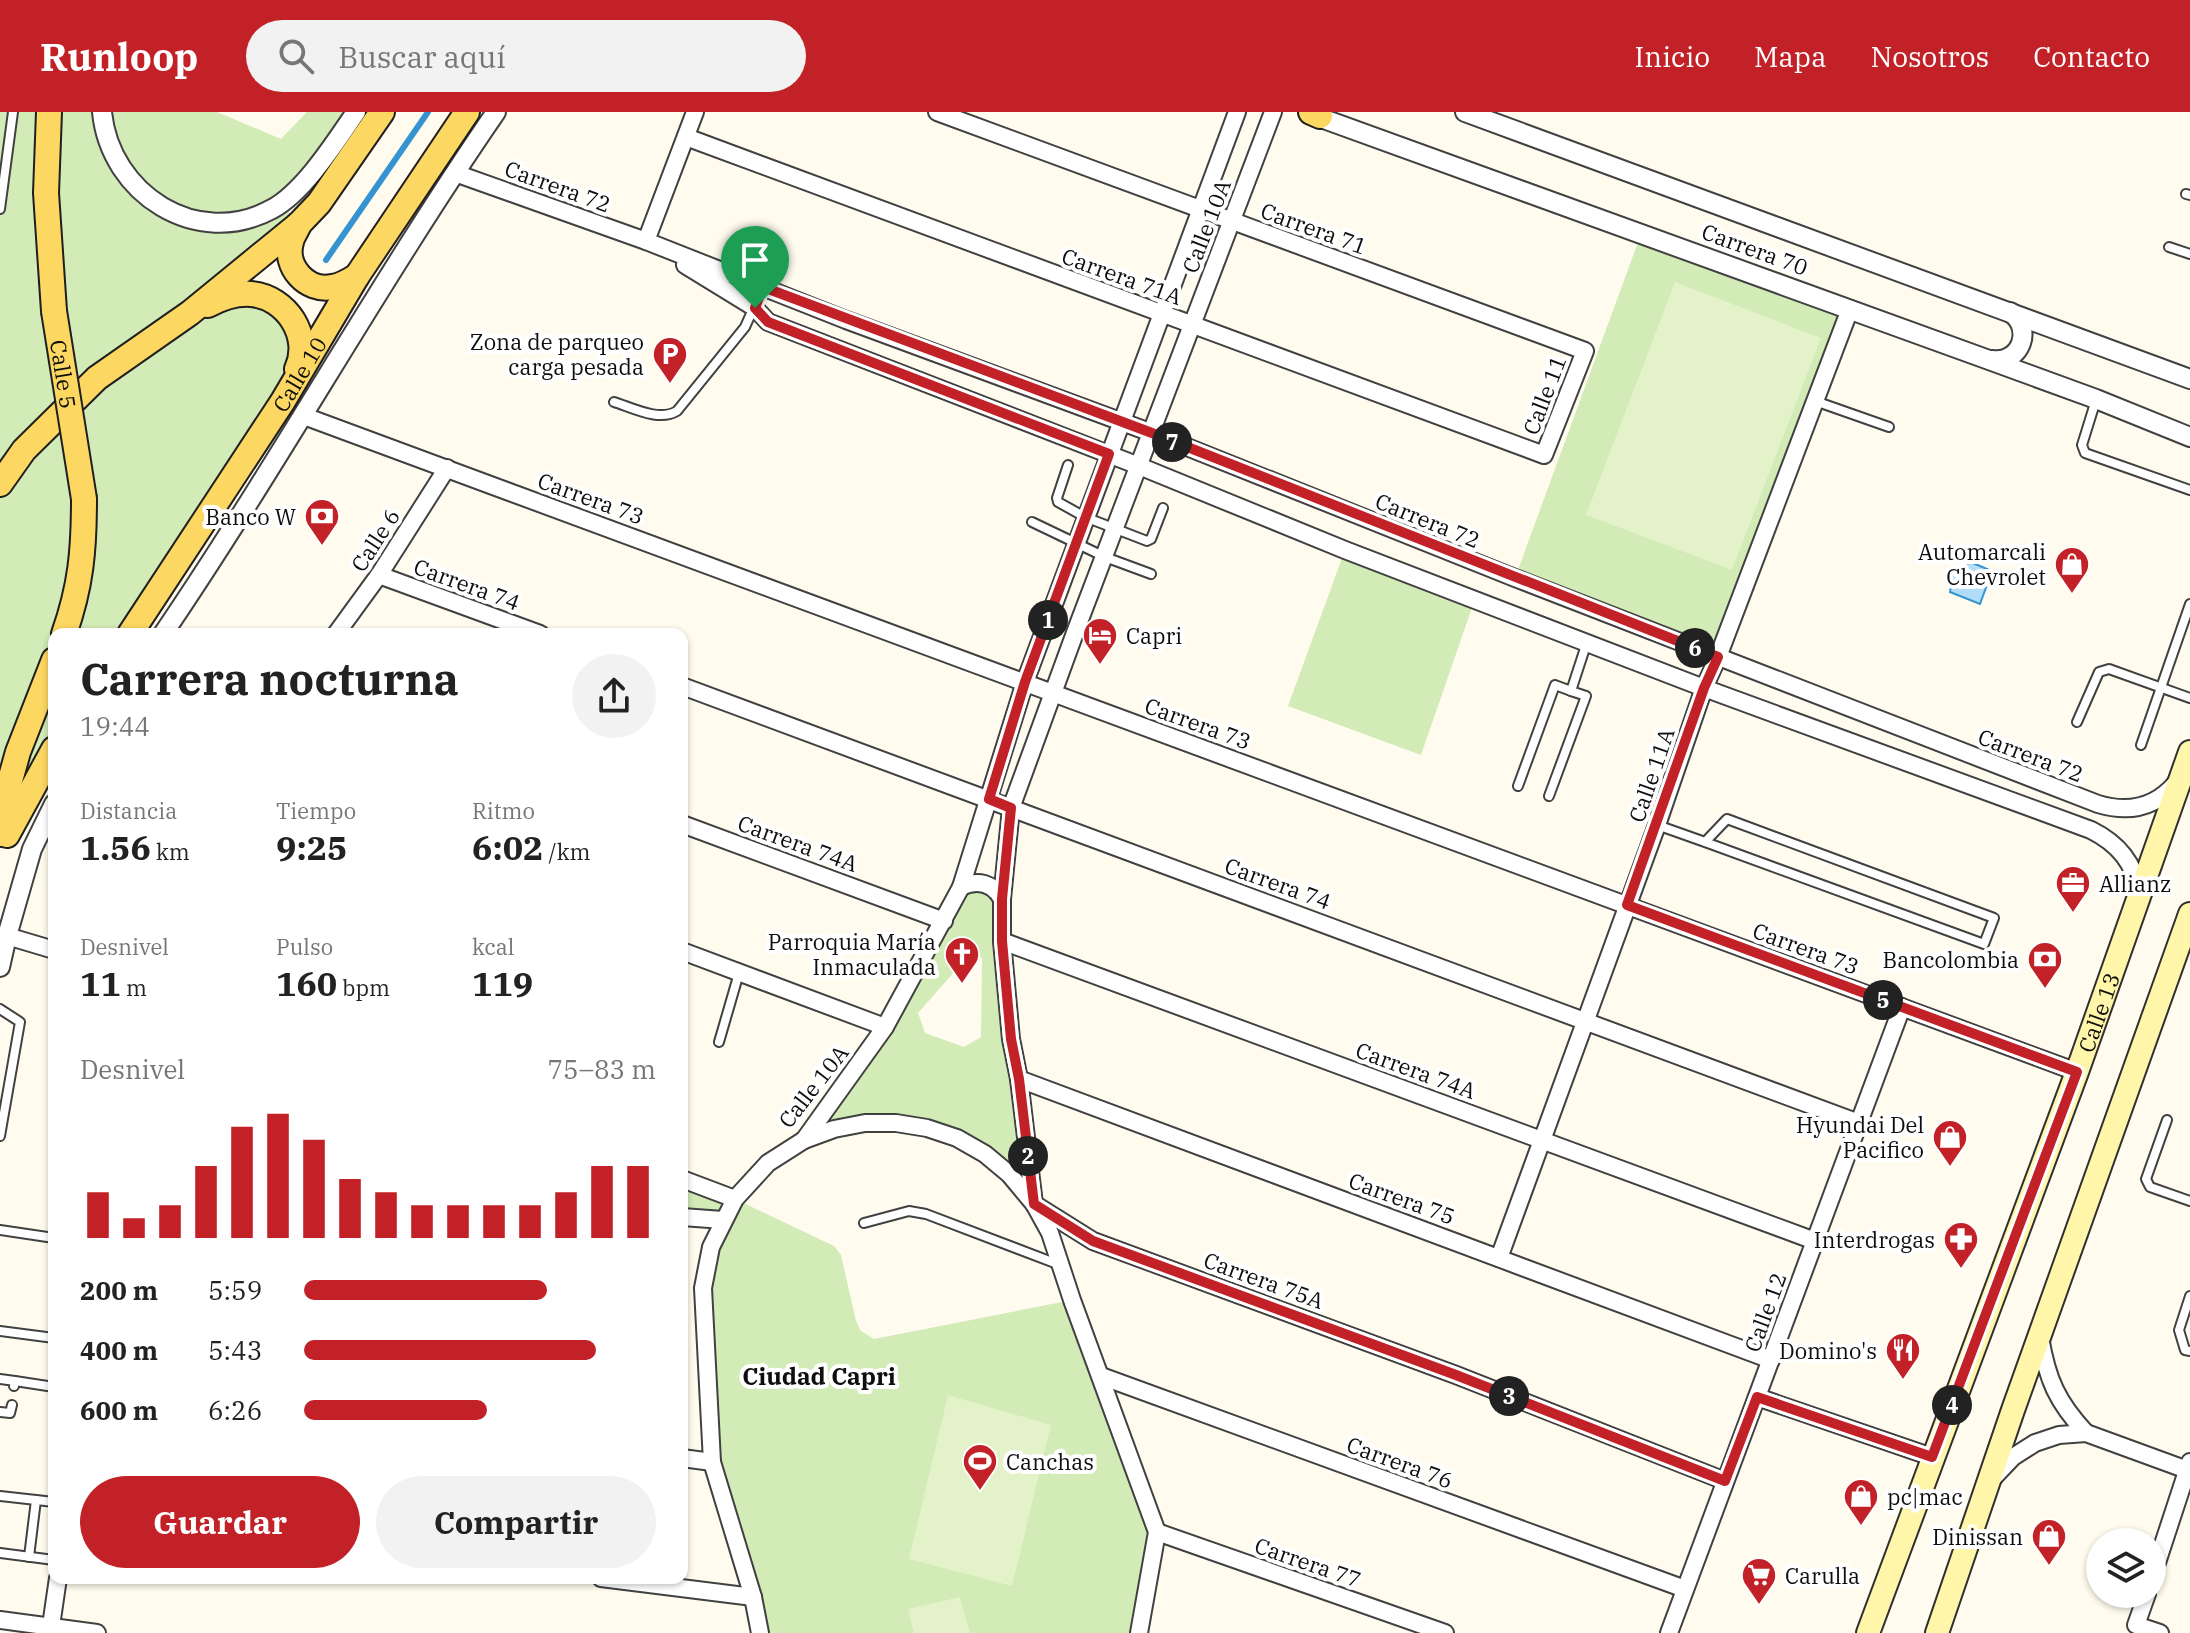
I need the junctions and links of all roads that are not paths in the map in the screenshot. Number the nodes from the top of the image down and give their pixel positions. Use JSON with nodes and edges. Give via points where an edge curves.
{"nodes":[{"id":1,"x":13,"y":112,"type":"edge"},
{"id":2,"x":49,"y":112,"type":"edge"},
{"id":3,"x":102,"y":112,"type":"edge"},
{"id":4,"x":356,"y":112,"type":"edge"},
{"id":5,"x":382,"y":112,"type":"edge"},
{"id":6,"x":467,"y":112,"type":"edge"},
{"id":7,"x":496,"y":112,"type":"edge"},
{"id":8,"x":695,"y":112,"type":"edge"},
{"id":9,"x":937,"y":112,"type":"edge"},
{"id":10,"x":1237,"y":112,"type":"edge"},
{"id":11,"x":1273,"y":112,"type":"edge"},
{"id":12,"x":1465,"y":112,"type":"edge"},
{"id":13,"x":1311,"y":113,"type":"edge"},
{"id":14,"x":686,"y":137,"type":"junction"},
{"id":15,"x":332,"y":166,"type":"junction"},
{"id":16,"x":455,"y":173,"type":"junction"},
{"id":17,"x":0,"y":209,"type":"edge"},
{"id":18,"x":1201,"y":209,"type":"junction"},
{"id":19,"x":1232,"y":221,"type":"junction"},
{"id":20,"x":299,"y":224,"type":"junction"},
{"id":21,"x":646,"y":241,"type":"junction"},
{"id":22,"x":2169,"y":247,"type":"dead end"},
{"id":23,"x":2190,"y":254,"type":"edge"},
{"id":24,"x":357,"y":276,"type":"junction"},
{"id":25,"x":763,"y":287,"type":"junction"},
{"id":26,"x":755,"y":308,"type":"junction"},
{"id":27,"x":1850,"y":309,"type":"junction"},
{"id":28,"x":2006,"y":310,"type":"junction"},
{"id":29,"x":190,"y":313,"type":"junction"},
{"id":30,"x":1162,"y":314,"type":"junction"},
{"id":31,"x":1192,"y":325,"type":"junction"},
{"id":32,"x":1585,"y":351,"type":"joint"},
{"id":33,"x":1989,"y":360,"type":"junction"},
{"id":34,"x":2190,"y":379,"type":"edge"},
{"id":35,"x":2096,"y":399,"type":"junction"},
{"id":36,"x":283,"y":401,"type":"junction"},
{"id":37,"x":1815,"y":401,"type":"junction"},
{"id":38,"x":614,"y":402,"type":"dead end"},
{"id":39,"x":304,"y":416,"type":"junction"},
{"id":40,"x":1121,"y":422,"type":"junction"},
{"id":41,"x":1889,"y":427,"type":"dead end"},
{"id":42,"x":1152,"y":433,"type":"junction"},
{"id":43,"x":2190,"y":437,"type":"edge"},
{"id":44,"x":1109,"y":454,"type":"junction"},
{"id":45,"x":1544,"y":455,"type":"joint"},
{"id":46,"x":1068,"y":465,"type":"dead end"},
{"id":47,"x":1139,"y":466,"type":"junction"},
{"id":48,"x":447,"y":468,"type":"junction"},
{"id":49,"x":0,"y":484,"type":"edge"},
{"id":50,"x":2190,"y":490,"type":"edge"},
{"id":51,"x":1163,"y":508,"type":"dead end"},
{"id":52,"x":1085,"y":517,"type":"junction"},
{"id":53,"x":1032,"y":522,"type":"dead end"},
{"id":54,"x":1115,"y":530,"type":"junction"},
{"id":55,"x":1076,"y":542,"type":"junction"},
{"id":56,"x":1105,"y":557,"type":"junction"},
{"id":57,"x":1151,"y":574,"type":"dead end"},
{"id":58,"x":379,"y":575,"type":"junction"},
{"id":59,"x":2190,"y":604,"type":"edge"},
{"id":60,"x":66,"y":628,"type":"edge"},
{"id":61,"x":134,"y":628,"type":"edge"},
{"id":62,"x":167,"y":628,"type":"edge"},
{"id":63,"x":340,"y":628,"type":"edge"},
{"id":64,"x":524,"y":628,"type":"edge"},
{"id":65,"x":1587,"y":642,"type":"junction"},
{"id":66,"x":1718,"y":657,"type":"junction"},
{"id":67,"x":48,"y":675,"type":"edge"},
{"id":68,"x":1025,"y":682,"type":"junction"},
{"id":69,"x":2161,"y":687,"type":"junction"},
{"id":70,"x":688,"y":688,"type":"edge"},
{"id":71,"x":1704,"y":688,"type":"junction"},
{"id":72,"x":1571,"y":691,"type":"junction"},
{"id":73,"x":1053,"y":692,"type":"junction"},
{"id":74,"x":2190,"y":698,"type":"edge"},
{"id":75,"x":2077,"y":722,"type":"dead end"},
{"id":76,"x":2141,"y":745,"type":"dead end"},
{"id":77,"x":48,"y":759,"type":"edge"},
{"id":78,"x":2186,"y":761,"type":"edge"},
{"id":79,"x":1518,"y":786,"type":"dead end"},
{"id":80,"x":1549,"y":796,"type":"dead end"},
{"id":81,"x":989,"y":799,"type":"junction"},
{"id":82,"x":1011,"y":808,"type":"junction"},
{"id":83,"x":48,"y":816,"type":"edge"},
{"id":84,"x":1657,"y":825,"type":"junction"},
{"id":85,"x":688,"y":826,"type":"edge"},
{"id":86,"x":0,"y":834,"type":"edge"},
{"id":87,"x":1705,"y":842,"type":"junction"},
{"id":88,"x":0,"y":848,"type":"edge"},
{"id":89,"x":961,"y":887,"type":"junction"},
{"id":90,"x":2140,"y":894,"type":"junction"},
{"id":91,"x":1002,"y":899,"type":"junction"},
{"id":92,"x":1627,"y":905,"type":"junction"},
{"id":93,"x":2190,"y":914,"type":"edge"},
{"id":94,"x":944,"y":921,"type":"junction"},
{"id":95,"x":7,"y":936,"type":"junction"},
{"id":96,"x":1002,"y":941,"type":"junction"},
{"id":97,"x":48,"y":948,"type":"edge"},
{"id":98,"x":688,"y":953,"type":"edge"},
{"id":99,"x":0,"y":967,"type":"edge"},
{"id":100,"x":739,"y":973,"type":"junction"},
{"id":101,"x":1902,"y":1007,"type":"junction"},
{"id":102,"x":0,"y":1009,"type":"edge"},
{"id":103,"x":1585,"y":1021,"type":"junction"},
{"id":104,"x":885,"y":1027,"type":"junction"},
{"id":105,"x":719,"y":1042,"type":"dead end"},
{"id":106,"x":2077,"y":1072,"type":"junction"},
{"id":107,"x":1019,"y":1079,"type":"junction"},
{"id":108,"x":2167,"y":1120,"type":"dead end"},
{"id":109,"x":1859,"y":1123,"type":"junction"},
{"id":110,"x":0,"y":1136,"type":"edge"},
{"id":111,"x":804,"y":1140,"type":"junction"},
{"id":112,"x":1542,"y":1140,"type":"junction"},
{"id":113,"x":688,"y":1181,"type":"edge"},
{"id":114,"x":735,"y":1199,"type":"junction"},
{"id":115,"x":2190,"y":1201,"type":"edge"},
{"id":116,"x":1034,"y":1204,"type":"junction"},
{"id":117,"x":688,"y":1217,"type":"edge"},
{"id":118,"x":723,"y":1220,"type":"junction"},
{"id":119,"x":864,"y":1223,"type":"dead end"},
{"id":120,"x":0,"y":1230,"type":"edge"},
{"id":121,"x":48,"y":1237,"type":"edge"},
{"id":122,"x":1815,"y":1241,"type":"junction"},
{"id":123,"x":1499,"y":1258,"type":"junction"},
{"id":124,"x":1060,"y":1265,"type":"junction"},
{"id":125,"x":2190,"y":1296,"type":"edge"},
{"id":126,"x":0,"y":1331,"type":"edge"},
{"id":127,"x":48,"y":1337,"type":"edge"},
{"id":128,"x":2040,"y":1337,"type":"junction"},
{"id":129,"x":2190,"y":1351,"type":"edge"},
{"id":130,"x":1771,"y":1360,"type":"junction"},
{"id":131,"x":1101,"y":1376,"type":"junction"},
{"id":132,"x":0,"y":1379,"type":"edge"},
{"id":133,"x":48,"y":1387,"type":"edge"},
{"id":134,"x":1757,"y":1397,"type":"junction"},
{"id":135,"x":12,"y":1405,"type":"dead end"},
{"id":136,"x":0,"y":1412,"type":"edge"},
{"id":137,"x":2086,"y":1433,"type":"junction"},
{"id":138,"x":1932,"y":1457,"type":"junction"},
{"id":139,"x":688,"y":1459,"type":"edge"},
{"id":140,"x":712,"y":1462,"type":"junction"},
{"id":141,"x":2189,"y":1467,"type":"edge"},
{"id":142,"x":1725,"y":1481,"type":"junction"},
{"id":143,"x":1988,"y":1484,"type":"junction"},
{"id":144,"x":0,"y":1496,"type":"edge"},
{"id":145,"x":36,"y":1500,"type":"junction"},
{"id":146,"x":48,"y":1501,"type":"edge"},
{"id":147,"x":1157,"y":1532,"type":"junction"},
{"id":148,"x":2166,"y":1536,"type":"edge"},
{"id":149,"x":0,"y":1553,"type":"edge"},
{"id":150,"x":29,"y":1557,"type":"junction"},
{"id":151,"x":48,"y":1559,"type":"edge"},
{"id":152,"x":57,"y":1584,"type":"edge"},
{"id":153,"x":649,"y":1584,"type":"edge"},
{"id":154,"x":1685,"y":1589,"type":"junction"},
{"id":155,"x":753,"y":1597,"type":"junction"},
{"id":156,"x":2142,"y":1608,"type":"edge"},
{"id":157,"x":0,"y":1620,"type":"edge"},
{"id":158,"x":50,"y":1630,"type":"edge"},
{"id":159,"x":97,"y":1633,"type":"edge"},
{"id":160,"x":760,"y":1633,"type":"edge"},
{"id":161,"x":1139,"y":1633,"type":"edge"},
{"id":162,"x":1445,"y":1633,"type":"edge"},
{"id":163,"x":1669,"y":1633,"type":"edge"},
{"id":164,"x":1868,"y":1633,"type":"edge"},
{"id":165,"x":1937,"y":1633,"type":"edge"},
{"id":166,"x":2160,"y":1633,"type":"edge"}],
"edges":[{"from":1,"to":17,"type":"lane"},
{"from":2,"to":60,"type":"main road","name":"Calle 5","bridge":true,"via":[[46,193],[54,311],[84,499],[81,572]]},
{"from":3,"to":15,"type":"street","via":[[114,158],[125,175],[157,204],[201,221],[255,217]]},
{"from":4,"to":15,"type":"street"},
{"from":5,"to":15,"type":"main road"},
{"from":6,"to":24,"type":"main road","name":"Calle 10"},
{"from":7,"to":16,"type":"street","name":"Calle 10"},
{"from":8,"to":14,"type":"street"},
{"from":9,"to":18,"type":"street","name":"Carrera 71"},
{"from":10,"to":18,"type":"street","name":"Calle 10A"},
{"from":11,"to":19,"type":"street","name":"Calle 10A"},
{"from":12,"to":28,"type":"street","name":"Carrera 70"},
{"from":13,"to":27,"type":"street","name":"Carrera 70"},
{"from":14,"to":21,"type":"street"},
{"from":14,"to":30,"type":"street","name":"Carrera 71A"},
{"from":15,"to":20,"type":"main road","via":[[319,203]]},
{"from":16,"to":21,"type":"street","name":"Carrera 72"},
{"from":16,"to":39,"type":"street","name":"Calle 10"},
{"from":18,"to":19,"type":"street","name":"Carrera 71"},
{"from":18,"to":30,"type":"street","name":"Calle 10A"},
{"from":19,"to":31,"type":"street","name":"Calle 10A"},
{"from":19,"to":32,"type":"street","name":"Carrera 71"},
{"from":20,"to":24,"type":"main road","via":[[290,257],[304,281],[330,288]]},
{"from":20,"to":29,"type":"main road"},
{"from":21,"to":25,"type":"street","name":"Carrera 72"},
{"from":21,"to":26,"type":"street","name":"Carrera 72"},
{"from":22,"to":23,"type":"lane"},
{"from":24,"to":36,"type":"main road","name":"Calle 10"},
{"from":25,"to":26,"type":"lane"},
{"from":25,"to":40,"type":"street","name":"Carrera 72"},
{"from":26,"to":38,"type":"lane","via":[[677,411],[660,416]]},
{"from":26,"to":44,"type":"street","name":"Carrera 72","via":[[768,322]]},
{"from":27,"to":33,"type":"street","name":"Carrera 70"},
{"from":27,"to":37,"type":"street","name":"Calle 11A"},
{"from":28,"to":33,"type":"street","via":[[2021,323],[2022,343],[2009,358]]},
{"from":28,"to":34,"type":"street","name":"Carrera 70"},
{"from":29,"to":36,"type":"main road","via":[[217,300],[252,294],[286,311],[302,345],[300,364]]},
{"from":29,"to":49,"type":"main road","via":[[97,378],[24,450]]},
{"from":30,"to":31,"type":"street","name":"Carrera 71A"},
{"from":30,"to":40,"type":"street","name":"Calle 10A"},
{"from":31,"to":42,"type":"street","name":"Calle 10A"},
{"from":31,"to":45,"type":"street","name":"Carrera 71A"},
{"from":32,"to":45,"type":"street","name":"Calle 11"},
{"from":33,"to":35,"type":"street","name":"Carrera 70"},
{"from":35,"to":43,"type":"street","name":"Carrera 70"},
{"from":35,"to":50,"type":"lane","via":[[2082,445],[2085,453]]},
{"from":36,"to":61,"type":"main road","name":"Calle 10"},
{"from":37,"to":41,"type":"lane"},
{"from":37,"to":66,"type":"street","name":"Calle 11A"},
{"from":39,"to":48,"type":"street","name":"Carrera 73"},
{"from":39,"to":62,"type":"street","name":"Calle 10"},
{"from":40,"to":42,"type":"street","name":"Carrera 72"},
{"from":40,"to":44,"type":"street","name":"Calle 10A"},
{"from":42,"to":47,"type":"street","name":"Calle 10A"},
{"from":42,"to":66,"type":"street","name":"Carrera 72"},
{"from":44,"to":47,"type":"street","name":"Carrera 72"},
{"from":44,"to":52,"type":"street","name":"Calle 10A"},
{"from":46,"to":52,"type":"lane","via":[[1058,502]]},
{"from":47,"to":54,"type":"street","name":"Calle 10A"},
{"from":47,"to":65,"type":"street","name":"Carrera 72"},
{"from":48,"to":58,"type":"street","name":"Calle 6"},
{"from":48,"to":68,"type":"street","name":"Carrera 73"},
{"from":51,"to":54,"type":"lane","via":[[1150,540]]},
{"from":52,"to":54,"type":"lane"},
{"from":52,"to":55,"type":"street","name":"Calle 10A"},
{"from":53,"to":55,"type":"lane"},
{"from":54,"to":56,"type":"street","name":"Calle 10A"},
{"from":55,"to":56,"type":"lane"},
{"from":55,"to":68,"type":"street","name":"Calle 10A"},
{"from":56,"to":57,"type":"lane"},
{"from":56,"to":73,"type":"street","name":"Calle 10A"},
{"from":58,"to":63,"type":"street","name":"Calle 6"},
{"from":58,"to":64,"type":"street","name":"Carrera 74"},
{"from":59,"to":69,"type":"lane"},
{"from":65,"to":71,"type":"street","name":"Carrera 72"},
{"from":65,"to":72,"type":"lane"},
{"from":66,"to":71,"type":"street","name":"Calle 11A"},
{"from":66,"to":78,"type":"street","name":"Carrera 72","via":[[2114,809],[2147,805],[2162,797]]},
{"from":67,"to":86,"type":"main road","via":[[18,752]]},
{"from":68,"to":73,"type":"street","name":"Carrera 73"},
{"from":68,"to":81,"type":"street","name":"Calle 10A"},
{"from":69,"to":74,"type":"lane"},
{"from":69,"to":75,"type":"lane","via":[[2109,669],[2099,672]]},
{"from":69,"to":76,"type":"lane"},
{"from":70,"to":81,"type":"street","name":"Carrera 74"},
{"from":71,"to":84,"type":"street","name":"Calle 11A"},
{"from":71,"to":90,"type":"street","name":"Carrera 72","via":[[2091,830],[2124,855]]},
{"from":72,"to":79,"type":"lane","via":[[1555,685]]},
{"from":72,"to":80,"type":"lane","via":[[1586,696]]},
{"from":73,"to":82,"type":"street","name":"Calle 10A"},
{"from":73,"to":92,"type":"street","name":"Carrera 73"},
{"from":77,"to":88,"type":"main road"},
{"from":78,"to":90,"type":"main road","name":"Calle 13"},
{"from":81,"to":82,"type":"street","name":"Carrera 74"},
{"from":81,"to":89,"type":"street","name":"Calle 10A"},
{"from":82,"to":91,"type":"street","name":"Calle 10A"},
{"from":82,"to":103,"type":"street","name":"Carrera 74"},
{"from":83,"to":95,"type":"street","via":[[32,849]]},
{"from":84,"to":87,"type":"lane"},
{"from":84,"to":92,"type":"street","name":"Calle 11A"},
{"from":85,"to":94,"type":"street","name":"Carrera 74A"},
{"from":87,"to":87,"type":"lane","via":[[1984,944],[1994,918],[1727,819]]},
{"from":89,"to":91,"type":"street","via":[[981,882]]},
{"from":89,"to":94,"type":"street","name":"Calle 10A"},
{"from":90,"to":106,"type":"main road","name":"Calle 13"},
{"from":91,"to":96,"type":"street","name":"Calle 10A"},
{"from":92,"to":101,"type":"street","name":"Carrera 73"},
{"from":92,"to":103,"type":"street","name":"Calle 11A"},
{"from":93,"to":128,"type":"main road"},
{"from":94,"to":104,"type":"street","name":"Calle 10A"},
{"from":95,"to":97,"type":"street"},
{"from":95,"to":99,"type":"street"},
{"from":96,"to":107,"type":"street","name":"Calle 10A"},
{"from":96,"to":112,"type":"street","name":"Carrera 74A"},
{"from":98,"to":100,"type":"street"},
{"from":100,"to":104,"type":"street"},
{"from":100,"to":105,"type":"lane"},
{"from":101,"to":106,"type":"street","name":"Carrera 73"},
{"from":101,"to":109,"type":"street","name":"Calle 12"},
{"from":102,"to":110,"type":"lane","via":[[20,1022]]},
{"from":103,"to":109,"type":"street","name":"Carrera 74"},
{"from":103,"to":112,"type":"street","name":"Calle 11A"},
{"from":104,"to":111,"type":"street","name":"Calle 10A"},
{"from":106,"to":138,"type":"main road","name":"Calle 13"},
{"from":107,"to":116,"type":"street","name":"Calle 10A"},
{"from":107,"to":123,"type":"street","name":"Carrera 75"},
{"from":108,"to":115,"type":"lane","via":[[2146,1179],[2150,1187]]},
{"from":109,"to":122,"type":"street","name":"Calle 12"},
{"from":111,"to":114,"type":"street","name":"Calle 10A","via":[[768,1163]]},
{"from":111,"to":116,"type":"street","name":"Carrera 75A","via":[[865,1123],[927,1128],[985,1154]]},
{"from":112,"to":122,"type":"street","name":"Carrera 74A"},
{"from":112,"to":123,"type":"street","name":"Calle 11A"},
{"from":113,"to":114,"type":"street"},
{"from":114,"to":118,"type":"street","name":"Calle 10A"},
{"from":116,"to":124,"type":"street","name":"Calle 10A"},
{"from":116,"to":142,"type":"street","name":"Carrera 75A","via":[[1093,1241]]},
{"from":117,"to":118,"type":"street"},
{"from":118,"to":140,"type":"street","name":"Calle 10A","via":[[703,1288]]},
{"from":119,"to":124,"type":"lane","via":[[909,1211],[926,1214]]},
{"from":120,"to":121,"type":"lane"},
{"from":122,"to":130,"type":"street","name":"Calle 12"},
{"from":123,"to":130,"type":"street","name":"Carrera 75"},
{"from":124,"to":131,"type":"street","name":"Calle 10A"},
{"from":125,"to":129,"type":"lane","via":[[2179,1330]]},
{"from":126,"to":127,"type":"lane"},
{"from":128,"to":137,"type":"street","via":[[2053,1390]]},
{"from":128,"to":143,"type":"main road"},
{"from":130,"to":134,"type":"street","name":"Calle 12"},
{"from":131,"to":147,"type":"street","name":"Calle 10A"},
{"from":131,"to":154,"type":"street","name":"Carrera 76"},
{"from":132,"to":133,"type":"lane"},
{"from":134,"to":138,"type":"street"},
{"from":134,"to":142,"type":"street","name":"Calle 12"},
{"from":135,"to":136,"type":"lane","via":[[10,1413]]},
{"from":137,"to":141,"type":"street"},
{"from":137,"to":143,"type":"street","via":[[2035,1443]]},
{"from":138,"to":164,"type":"main road","name":"Calle 13"},
{"from":139,"to":140,"type":"street"},
{"from":140,"to":155,"type":"street","name":"Calle 10A"},
{"from":141,"to":148,"type":"street"},
{"from":142,"to":154,"type":"street","name":"Calle 12"},
{"from":143,"to":165,"type":"main road"},
{"from":144,"to":145,"type":"lane"},
{"from":145,"to":146,"type":"lane"},
{"from":145,"to":150,"type":"lane"},
{"from":147,"to":161,"type":"street","name":"Calle 10A"},
{"from":147,"to":162,"type":"street","name":"Carrera 77"},
{"from":149,"to":150,"type":"lane"},
{"from":150,"to":151,"type":"lane"},
{"from":152,"to":158,"type":"street"},
{"from":153,"to":155,"type":"street"},
{"from":154,"to":163,"type":"street","name":"Calle 12"},
{"from":155,"to":160,"type":"street","name":"Calle 10A"},
{"from":156,"to":166,"type":"street","via":[[2136,1625]]},
{"from":157,"to":158,"type":"street"},
{"from":158,"to":159,"type":"street"}]}
